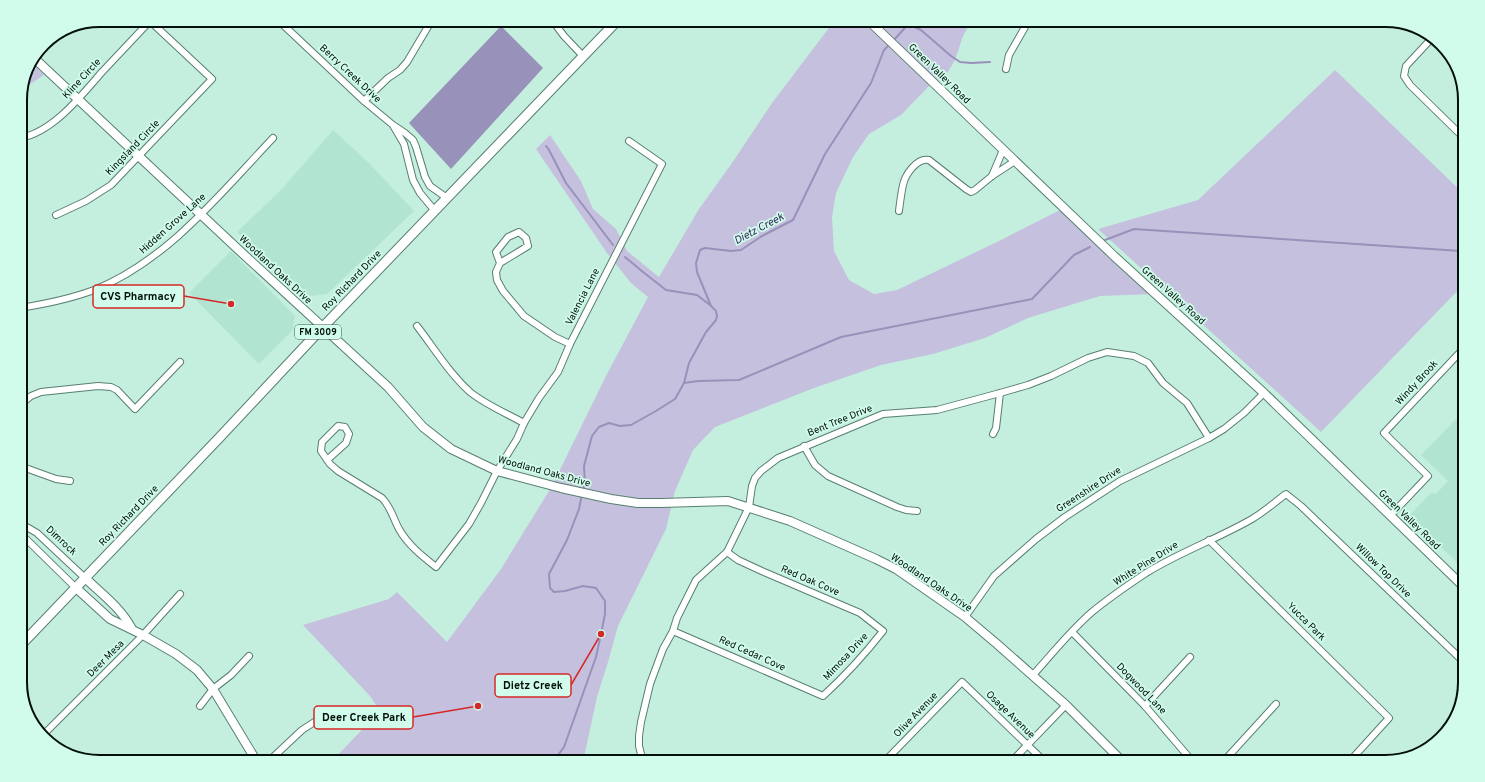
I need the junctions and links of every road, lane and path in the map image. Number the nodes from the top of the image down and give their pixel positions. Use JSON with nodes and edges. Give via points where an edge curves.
{"nodes":[{"id":1,"x":144,"y":27,"type":"edge"},
{"id":2,"x":157,"y":27,"type":"edge"},
{"id":3,"x":285,"y":27,"type":"edge"},
{"id":4,"x":428,"y":27,"type":"edge"},
{"id":5,"x":557,"y":27,"type":"edge"},
{"id":6,"x":611,"y":27,"type":"edge"},
{"id":7,"x":875,"y":27,"type":"edge"},
{"id":8,"x":1025,"y":27,"type":"edge"},
{"id":9,"x":1429,"y":41,"type":"edge"},
{"id":10,"x":583,"y":56,"type":"junction"},
{"id":11,"x":38,"y":62,"type":"edge"},
{"id":12,"x":1006,"y":69,"type":"dead end"},
{"id":13,"x":78,"y":100,"type":"junction"},
{"id":14,"x":364,"y":101,"type":"junction"},
{"id":15,"x":393,"y":125,"type":"junction"},
{"id":16,"x":1458,"y":132,"type":"edge"},
{"id":17,"x":27,"y":136,"type":"edge"},
{"id":18,"x":273,"y":138,"type":"dead end"},
{"id":19,"x":629,"y":141,"type":"dead end"},
{"id":20,"x":1003,"y":150,"type":"junction"},
{"id":21,"x":139,"y":157,"type":"junction"},
{"id":22,"x":420,"y":160,"type":"junction"},
{"id":23,"x":1015,"y":161,"type":"junction"},
{"id":24,"x":408,"y":163,"type":"junction"},
{"id":25,"x":992,"y":176,"type":"junction"},
{"id":26,"x":447,"y":198,"type":"junction"},
{"id":27,"x":435,"y":211,"type":"junction"},
{"id":28,"x":899,"y":211,"type":"dead end"},
{"id":29,"x":56,"y":215,"type":"dead end"},
{"id":30,"x":201,"y":215,"type":"junction"},
{"id":31,"x":500,"y":262,"type":"junction"},
{"id":32,"x":27,"y":307,"type":"edge"},
{"id":33,"x":417,"y":326,"type":"dead end"},
{"id":34,"x":322,"y":328,"type":"junction"},
{"id":35,"x":570,"y":344,"type":"junction"},
{"id":36,"x":1458,"y":354,"type":"edge"},
{"id":37,"x":180,"y":362,"type":"dead end"},
{"id":38,"x":1000,"y":393,"type":"junction"},
{"id":39,"x":1264,"y":393,"type":"junction"},
{"id":40,"x":27,"y":399,"type":"edge"},
{"id":41,"x":524,"y":423,"type":"junction"},
{"id":42,"x":993,"y":434,"type":"dead end"},
{"id":43,"x":1209,"y":438,"type":"junction"},
{"id":44,"x":804,"y":446,"type":"junction"},
{"id":45,"x":328,"y":460,"type":"junction"},
{"id":46,"x":27,"y":469,"type":"edge"},
{"id":47,"x":497,"y":471,"type":"junction"},
{"id":48,"x":70,"y":481,"type":"dead end"},
{"id":49,"x":1286,"y":494,"type":"joint"},
{"id":50,"x":748,"y":507,"type":"junction"},
{"id":51,"x":917,"y":511,"type":"dead end"},
{"id":52,"x":1390,"y":516,"type":"junction"},
{"id":53,"x":27,"y":527,"type":"edge"},
{"id":54,"x":27,"y":539,"type":"edge"},
{"id":55,"x":1209,"y":540,"type":"junction"},
{"id":56,"x":727,"y":552,"type":"junction"},
{"id":57,"x":85,"y":578,"type":"junction"},
{"id":58,"x":1458,"y":581,"type":"edge"},
{"id":59,"x":76,"y":587,"type":"junction"},
{"id":60,"x":180,"y":594,"type":"dead end"},
{"id":61,"x":965,"y":617,"type":"junction"},
{"id":62,"x":132,"y":629,"type":"junction"},
{"id":63,"x":673,"y":631,"type":"junction"},
{"id":64,"x":883,"y":631,"type":"joint"},
{"id":65,"x":1072,"y":632,"type":"junction"},
{"id":66,"x":143,"y":635,"type":"junction"},
{"id":67,"x":27,"y":639,"type":"edge"},
{"id":68,"x":249,"y":656,"type":"dead end"},
{"id":69,"x":1458,"y":656,"type":"edge"},
{"id":70,"x":1190,"y":657,"type":"dead end"},
{"id":71,"x":1034,"y":674,"type":"junction"},
{"id":72,"x":962,"y":682,"type":"joint"},
{"id":73,"x":213,"y":689,"type":"junction"},
{"id":74,"x":823,"y":696,"type":"joint"},
{"id":75,"x":1276,"y":704,"type":"dead end"},
{"id":76,"x":1066,"y":705,"type":"junction"},
{"id":77,"x":200,"y":706,"type":"dead end"},
{"id":78,"x":1145,"y":706,"type":"junction"},
{"id":79,"x":319,"y":719,"type":"dead end"},
{"id":80,"x":46,"y":732,"type":"edge"},
{"id":81,"x":1027,"y":745,"type":"junction"},
{"id":82,"x":253,"y":755,"type":"edge"},
{"id":83,"x":275,"y":755,"type":"edge"},
{"id":84,"x":641,"y":755,"type":"edge"},
{"id":85,"x":891,"y":755,"type":"edge"},
{"id":86,"x":1018,"y":755,"type":"edge"},
{"id":87,"x":1037,"y":755,"type":"edge"},
{"id":88,"x":1116,"y":755,"type":"edge"},
{"id":89,"x":1187,"y":755,"type":"edge"},
{"id":90,"x":1229,"y":755,"type":"edge"},
{"id":91,"x":1356,"y":755,"type":"edge"}],
"edges":[{"from":1,"to":13,"type":"street","name":"Kline Circle"},
{"from":2,"to":21,"type":"street","name":"Kingsland Circle","via":[[212,80]]},
{"from":3,"to":14,"type":"street","name":"Berry Creek Drive"},
{"from":4,"to":14,"type":"street","via":[[400,70]]},
{"from":5,"to":10,"type":"street"},
{"from":6,"to":10,"type":"main road","name":"Roy Richard Drive","number":"FM 3009"},
{"from":7,"to":20,"type":"street","name":"Green Valley Road"},
{"from":8,"to":12,"type":"street","via":[[1009,55]]},
{"from":9,"to":16,"type":"street","via":[[1406,66],[1404,76],[1410,86]]},
{"from":10,"to":26,"type":"main road","name":"Roy Richard Drive","number":"FM 3009"},
{"from":11,"to":13,"type":"street","name":"Woodland Oaks Drive"},
{"from":13,"to":17,"type":"street","name":"Kline Circle","via":[[53,123]]},
{"from":13,"to":21,"type":"street","name":"Woodland Oaks Drive"},
{"from":14,"to":15,"type":"street","name":"Berry Creek Drive"},
{"from":15,"to":22,"type":"street","name":"Berry Creek Drive","via":[[413,140]]},
{"from":15,"to":24,"type":"street","name":"Berry Creek Drive","via":[[404,144]]},
{"from":18,"to":30,"type":"street","name":"Hidden Grove Lane"},
{"from":19,"to":35,"type":"street","name":"Valencia Lane","via":[[662,164]]},
{"from":20,"to":23,"type":"street","name":"Green Valley Road"},
{"from":20,"to":25,"type":"street"},
{"from":21,"to":29,"type":"street","name":"Kingsland Circle","via":[[111,185],[86,201]]},
{"from":21,"to":30,"type":"street","name":"Woodland Oaks Drive"},
{"from":22,"to":24,"type":"street"},
{"from":22,"to":26,"type":"street","name":"Berry Creek Drive","via":[[430,186]]},
{"from":23,"to":25,"type":"street"},
{"from":23,"to":39,"type":"street","name":"Green Valley Road","via":[[1114,256]]},
{"from":24,"to":27,"type":"street","name":"Berry Creek Drive","via":[[413,180]]},
{"from":25,"to":28,"type":"street","via":[[975,190],[969,191],[929,160],[922,160],[912,169],[903,184]]},
{"from":26,"to":27,"type":"main road","name":"Roy Richard Drive","number":"FM 3009"},
{"from":27,"to":34,"type":"main road","name":"Roy Richard Drive","number":"FM 3009"},
{"from":30,"to":32,"type":"street","name":"Hidden Grove Lane","via":[[163,249],[126,274],[88,292]]},
{"from":30,"to":34,"type":"street","name":"Woodland Oaks Drive"},
{"from":31,"to":31,"type":"street","via":[[496,252],[508,237],[518,232],[526,238],[528,246]]},
{"from":31,"to":35,"type":"street","via":[[496,272],[497,280],[524,316],[541,329]]},
{"from":33,"to":41,"type":"street","via":[[447,368],[470,392]]},
{"from":34,"to":47,"type":"street","name":"Woodland Oaks Drive","via":[[388,387],[423,427],[462,455]]},
{"from":34,"to":57,"type":"main road","name":"Roy Richard Drive","number":"FM 3009"},
{"from":35,"to":41,"type":"street","name":"Valencia Lane","via":[[558,372]]},
{"from":36,"to":52,"type":"street","name":"Windy Brook","via":[[1384,433],[1428,476]]},
{"from":37,"to":40,"type":"street","via":[[135,409],[118,390],[111,387],[41,392]]},
{"from":38,"to":42,"type":"street"},
{"from":38,"to":43,"type":"street","name":"Bent Tree Drive","via":[[1034,383],[1097,354],[1107,352],[1134,356],[1148,363],[1163,383],[1187,403]]},
{"from":38,"to":44,"type":"street","name":"Bent Tree Drive","via":[[937,410],[883,414]]},
{"from":39,"to":43,"type":"street","name":"Greenshire Drive","via":[[1244,414]]},
{"from":39,"to":52,"type":"street","name":"Green Valley Road"},
{"from":41,"to":47,"type":"street","name":"Valencia Lane"},
{"from":43,"to":61,"type":"street","name":"Greenshire Drive","via":[[1120,481],[1065,517],[994,576]]},
{"from":44,"to":50,"type":"street","name":"Bent Tree Drive","via":[[778,458],[760,471],[752,486]]},
{"from":44,"to":51,"type":"street","via":[[815,465],[828,476],[897,507]]},
{"from":45,"to":45,"type":"street","via":[[321,451],[322,442],[338,426],[345,427],[349,434],[346,443]]},
{"from":45,"to":47,"type":"street","name":"Valencia Lane","via":[[338,471],[382,498],[407,540],[419,554],[436,567],[469,524]]},
{"from":46,"to":48,"type":"street"},
{"from":47,"to":50,"type":"street","name":"Woodland Oaks Drive","via":[[607,498],[646,503],[728,501]]},
{"from":49,"to":55,"type":"street","name":"White Pine Drive","via":[[1253,518]]},
{"from":49,"to":69,"type":"street","name":"Willow Top Drive"},
{"from":50,"to":56,"type":"street","name":"Bent Tree Drive"},
{"from":50,"to":61,"type":"street","name":"Woodland Oaks Drive","via":[[790,521],[888,564]]},
{"from":52,"to":58,"type":"street","name":"Green Valley Road"},
{"from":53,"to":57,"type":"street","name":"Dimrock","via":[[37,533]]},
{"from":54,"to":59,"type":"street"},
{"from":55,"to":65,"type":"street","name":"White Pine Drive","via":[[1147,573],[1092,613]]},
{"from":55,"to":91,"type":"street","name":"Yucca Park","via":[[1390,718]]},
{"from":56,"to":63,"type":"street","name":"Bent Tree Drive","via":[[696,580]]},
{"from":56,"to":64,"type":"street","name":"Red Oak Cove","via":[[764,572],[860,613]]},
{"from":57,"to":59,"type":"main road","name":"Roy Richard Drive","number":"FM 3009"},
{"from":57,"to":62,"type":"street","via":[[118,609]]},
{"from":59,"to":62,"type":"street","via":[[110,619]]},
{"from":59,"to":67,"type":"main road","name":"Roy Richard Drive","number":"FM 3009"},
{"from":60,"to":66,"type":"street","name":"Deer Mesa"},
{"from":61,"to":71,"type":"street","name":"Woodland Oaks Drive"},
{"from":62,"to":66,"type":"street"},
{"from":63,"to":74,"type":"street","name":"Red Cedar Cove"},
{"from":63,"to":84,"type":"street","name":"Bent Tree Drive","via":[[663,649],[650,684],[638,736]]},
{"from":64,"to":74,"type":"street","name":"Mimosa Drive"},
{"from":65,"to":71,"type":"street","name":"White Pine Drive"},
{"from":65,"to":78,"type":"street","name":"Dogwood Lane"},
{"from":66,"to":73,"type":"street","via":[[188,662]]},
{"from":66,"to":80,"type":"street","name":"Deer Mesa"},
{"from":68,"to":73,"type":"street","via":[[231,676]]},
{"from":70,"to":78,"type":"street"},
{"from":71,"to":76,"type":"street","name":"Woodland Oaks Drive"},
{"from":72,"to":81,"type":"street","name":"Osage Avenue"},
{"from":72,"to":85,"type":"street","name":"Olive Avenue"},
{"from":73,"to":77,"type":"street"},
{"from":73,"to":82,"type":"street"},
{"from":75,"to":90,"type":"street"},
{"from":76,"to":81,"type":"street"},
{"from":76,"to":88,"type":"street","name":"Woodland Oaks Drive"},
{"from":78,"to":89,"type":"street","name":"Dogwood Lane"},
{"from":79,"to":83,"type":"street","via":[[302,730]]},
{"from":81,"to":86,"type":"street"},
{"from":81,"to":87,"type":"street","name":"Osage Avenue"}]}
